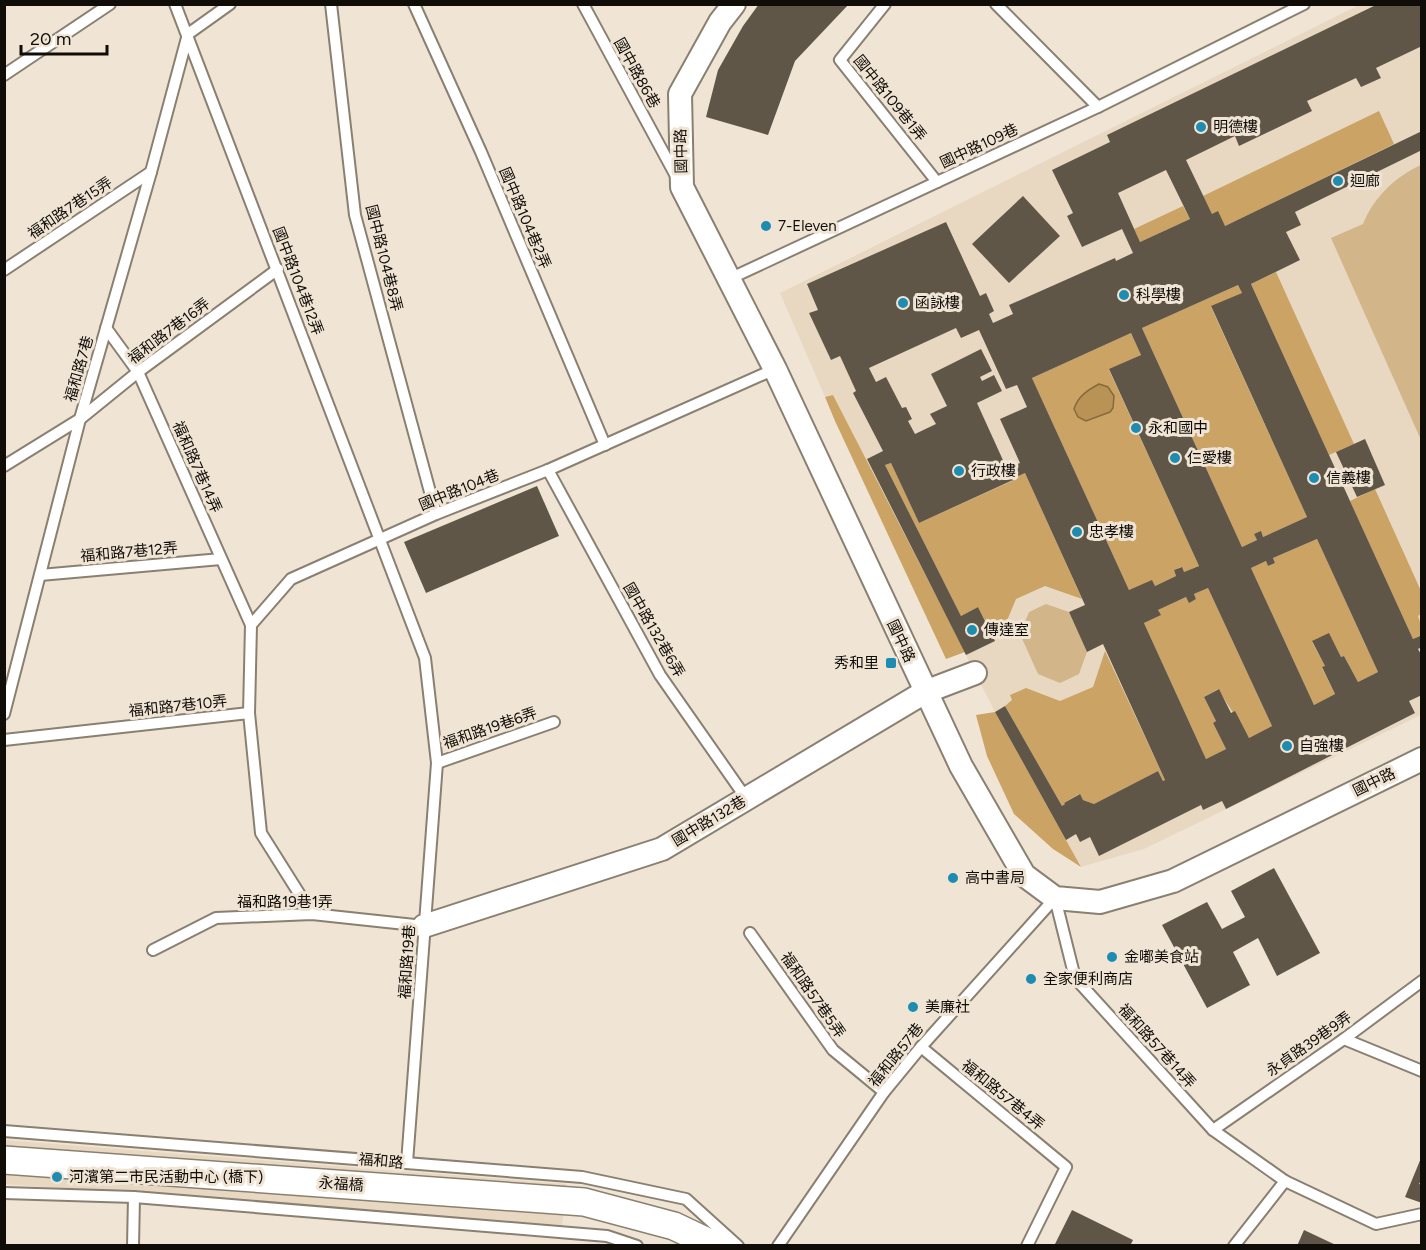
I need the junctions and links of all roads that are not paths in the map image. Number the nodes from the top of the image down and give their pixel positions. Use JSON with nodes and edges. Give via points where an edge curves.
{"nodes":[{"id":1,"x":110,"y":4,"type":"edge"},
{"id":2,"x":176,"y":4,"type":"edge"},
{"id":3,"x":230,"y":4,"type":"edge"},
{"id":4,"x":331,"y":4,"type":"edge"},
{"id":5,"x":414,"y":4,"type":"edge"},
{"id":6,"x":583,"y":4,"type":"edge"},
{"id":7,"x":734,"y":4,"type":"edge"},
{"id":8,"x":885,"y":4,"type":"edge"},
{"id":9,"x":996,"y":4,"type":"edge"},
{"id":10,"x":1305,"y":4,"type":"edge"},
{"id":11,"x":188,"y":34,"type":"junction"},
{"id":12,"x":4,"y":75,"type":"edge"},
{"id":13,"x":1098,"y":107,"type":"junction"},
{"id":14,"x":151,"y":172,"type":"junction"},
{"id":15,"x":937,"y":182,"type":"junction"},
{"id":16,"x":682,"y":187,"type":"junction"},
{"id":17,"x":278,"y":269,"type":"junction"},
{"id":18,"x":4,"y":270,"type":"edge"},
{"id":19,"x":729,"y":279,"type":"junction"},
{"id":20,"x":106,"y":328,"type":"junction"},
{"id":21,"x":775,"y":369,"type":"junction"},
{"id":22,"x":138,"y":372,"type":"junction"},
{"id":23,"x":80,"y":419,"type":"junction"},
{"id":24,"x":606,"y":445,"type":"junction"},
{"id":25,"x":4,"y":466,"type":"edge"},
{"id":26,"x":548,"y":470,"type":"junction"},
{"id":27,"x":436,"y":514,"type":"junction"},
{"id":28,"x":381,"y":538,"type":"junction"},
{"id":29,"x":221,"y":559,"type":"junction"},
{"id":30,"x":40,"y":575,"type":"junction"},
{"id":31,"x":251,"y":625,"type":"junction"},
{"id":32,"x":975,"y":673,"type":"dead end"},
{"id":33,"x":926,"y":693,"type":"junction"},
{"id":34,"x":249,"y":713,"type":"junction"},
{"id":35,"x":4,"y":714,"type":"edge"},
{"id":36,"x":554,"y":723,"type":"dead end"},
{"id":37,"x":4,"y":740,"type":"edge"},
{"id":38,"x":1422,"y":759,"type":"edge"},
{"id":39,"x":437,"y":763,"type":"junction"},
{"id":40,"x":746,"y":798,"type":"junction"},
{"id":41,"x":1055,"y":898,"type":"junction"},
{"id":42,"x":312,"y":914,"type":"junction"},
{"id":43,"x":424,"y":926,"type":"junction"},
{"id":44,"x":750,"y":933,"type":"dead end"},
{"id":45,"x":153,"y":950,"type":"dead end"},
{"id":46,"x":1422,"y":981,"type":"edge"},
{"id":47,"x":1344,"y":1039,"type":"junction"},
{"id":48,"x":921,"y":1047,"type":"junction"},
{"id":49,"x":1422,"y":1071,"type":"edge"},
{"id":50,"x":884,"y":1092,"type":"junction"},
{"id":51,"x":1213,"y":1130,"type":"junction"},
{"id":52,"x":4,"y":1131,"type":"edge"},
{"id":53,"x":4,"y":1160,"type":"edge"},
{"id":54,"x":407,"y":1163,"type":"junction"},
{"id":55,"x":1285,"y":1181,"type":"junction"},
{"id":56,"x":4,"y":1193,"type":"edge"},
{"id":57,"x":134,"y":1197,"type":"junction"},
{"id":58,"x":1422,"y":1215,"type":"edge"},
{"id":59,"x":133,"y":1245,"type":"edge"},
{"id":60,"x":637,"y":1245,"type":"edge"},
{"id":61,"x":716,"y":1245,"type":"edge"},
{"id":62,"x":738,"y":1245,"type":"edge"},
{"id":63,"x":778,"y":1245,"type":"edge"},
{"id":64,"x":1027,"y":1245,"type":"edge"},
{"id":65,"x":1234,"y":1245,"type":"edge"}],
"edges":[{"from":1,"to":12,"type":"lane"},
{"from":2,"to":11,"type":"lane","name":"國中路104巷12弄"},
{"from":3,"to":11,"type":"lane"},
{"from":4,"to":27,"type":"lane","name":"國中路104巷8弄","via":[[355,214]]},
{"from":5,"to":24,"type":"lane","name":"國中路104巷2弄"},
{"from":6,"to":16,"type":"lane","name":"國中路86巷"},
{"from":7,"to":16,"type":"street","name":"國中路","via":[[680,94]]},
{"from":8,"to":15,"type":"lane","name":"國中路109巷1弄","via":[[840,60]]},
{"from":9,"to":13,"type":"lane"},
{"from":10,"to":13,"type":"lane","name":"國中路109巷"},
{"from":11,"to":14,"type":"lane","name":"福和路7巷"},
{"from":11,"to":17,"type":"lane","name":"國中路104巷12弄"},
{"from":13,"to":15,"type":"lane","name":"國中路109巷"},
{"from":14,"to":18,"type":"lane","name":"福和路7巷15弄"},
{"from":14,"to":20,"type":"lane","name":"福和路7巷"},
{"from":15,"to":19,"type":"lane","name":"國中路109巷"},
{"from":16,"to":19,"type":"street","name":"國中路"},
{"from":17,"to":22,"type":"lane","name":"福和路7巷16弄"},
{"from":17,"to":28,"type":"lane","name":"國中路104巷12弄"},
{"from":19,"to":21,"type":"street","name":"國中路"},
{"from":20,"to":22,"type":"lane","name":"福和路7巷14弄"},
{"from":20,"to":23,"type":"lane","name":"福和路7巷"},
{"from":21,"to":24,"type":"lane","name":"國中路104巷"},
{"from":21,"to":33,"type":"street","name":"國中路"},
{"from":22,"to":23,"type":"lane","name":"福和路7巷16弄"},
{"from":22,"to":29,"type":"lane","name":"福和路7巷14弄"},
{"from":23,"to":25,"type":"lane","name":"福和路7巷16弄"},
{"from":23,"to":30,"type":"lane","name":"福和路7巷"},
{"from":24,"to":26,"type":"lane","name":"國中路104巷"},
{"from":26,"to":27,"type":"lane","name":"國中路104巷"},
{"from":26,"to":40,"type":"lane","name":"國中路132巷6弄","via":[[660,675]]},
{"from":27,"to":28,"type":"lane","name":"國中路104巷"},
{"from":28,"to":31,"type":"lane","name":"國中路104巷","via":[[291,579]]},
{"from":28,"to":39,"type":"lane","name":"國中路104巷12弄","via":[[425,658]]},
{"from":29,"to":30,"type":"lane","name":"福和路7巷12弄"},
{"from":29,"to":31,"type":"lane","name":"福和路7巷14弄"},
{"from":30,"to":35,"type":"lane","name":"福和路7巷"},
{"from":31,"to":34,"type":"lane"},
{"from":32,"to":33,"type":"street","name":"國中路132巷"},
{"from":33,"to":40,"type":"street","name":"國中路132巷"},
{"from":33,"to":41,"type":"street","name":"國中路","via":[[961,766],[1024,874]]},
{"from":34,"to":37,"type":"lane","name":"福和路7巷10弄"},
{"from":34,"to":42,"type":"lane","name":"福和路7巷10弄","via":[[261,833]]},
{"from":36,"to":39,"type":"lane","name":"福和路19巷6弄"},
{"from":38,"to":41,"type":"street","name":"國中路","via":[[1173,881],[1100,902]]},
{"from":39,"to":43,"type":"lane","name":"福和路19巷"},
{"from":40,"to":43,"type":"street","name":"國中路132巷","via":[[662,849]]},
{"from":41,"to":48,"type":"lane","name":"福和路57巷"},
{"from":41,"to":51,"type":"lane","name":"福和路57巷14弄","via":[[1075,978]]},
{"from":42,"to":43,"type":"lane","name":"福和路19巷1弄"},
{"from":42,"to":45,"type":"lane","name":"福和路19巷1弄","via":[[216,918]]},
{"from":43,"to":54,"type":"lane","name":"福和路19巷"},
{"from":44,"to":50,"type":"lane","name":"福和路57巷5弄","via":[[833,1050]]},
{"from":46,"to":47,"type":"lane","name":"永貞路39巷9弄"},
{"from":47,"to":49,"type":"lane"},
{"from":47,"to":51,"type":"lane","name":"永貞路39巷9弄"},
{"from":48,"to":50,"type":"lane","name":"福和路57巷"},
{"from":48,"to":64,"type":"lane","name":"福和路57巷4弄","via":[[1066,1167]]},
{"from":50,"to":63,"type":"lane","name":"福和路57巷"},
{"from":51,"to":55,"type":"lane","name":"福和路57巷14弄"},
{"from":52,"to":54,"type":"lane","name":"福和路"},
{"from":53,"to":61,"type":"street","name":"永福橋","via":[[584,1203],[674,1226]]},
{"from":54,"to":62,"type":"lane","name":"福和路","via":[[582,1177],[686,1199]]},
{"from":55,"to":58,"type":"lane","name":"福和路57巷14弄","via":[[1376,1224]]},
{"from":55,"to":65,"type":"lane"},
{"from":56,"to":57,"type":"lane"},
{"from":57,"to":59,"type":"lane"},
{"from":57,"to":60,"type":"lane","via":[[607,1236]]}]}
